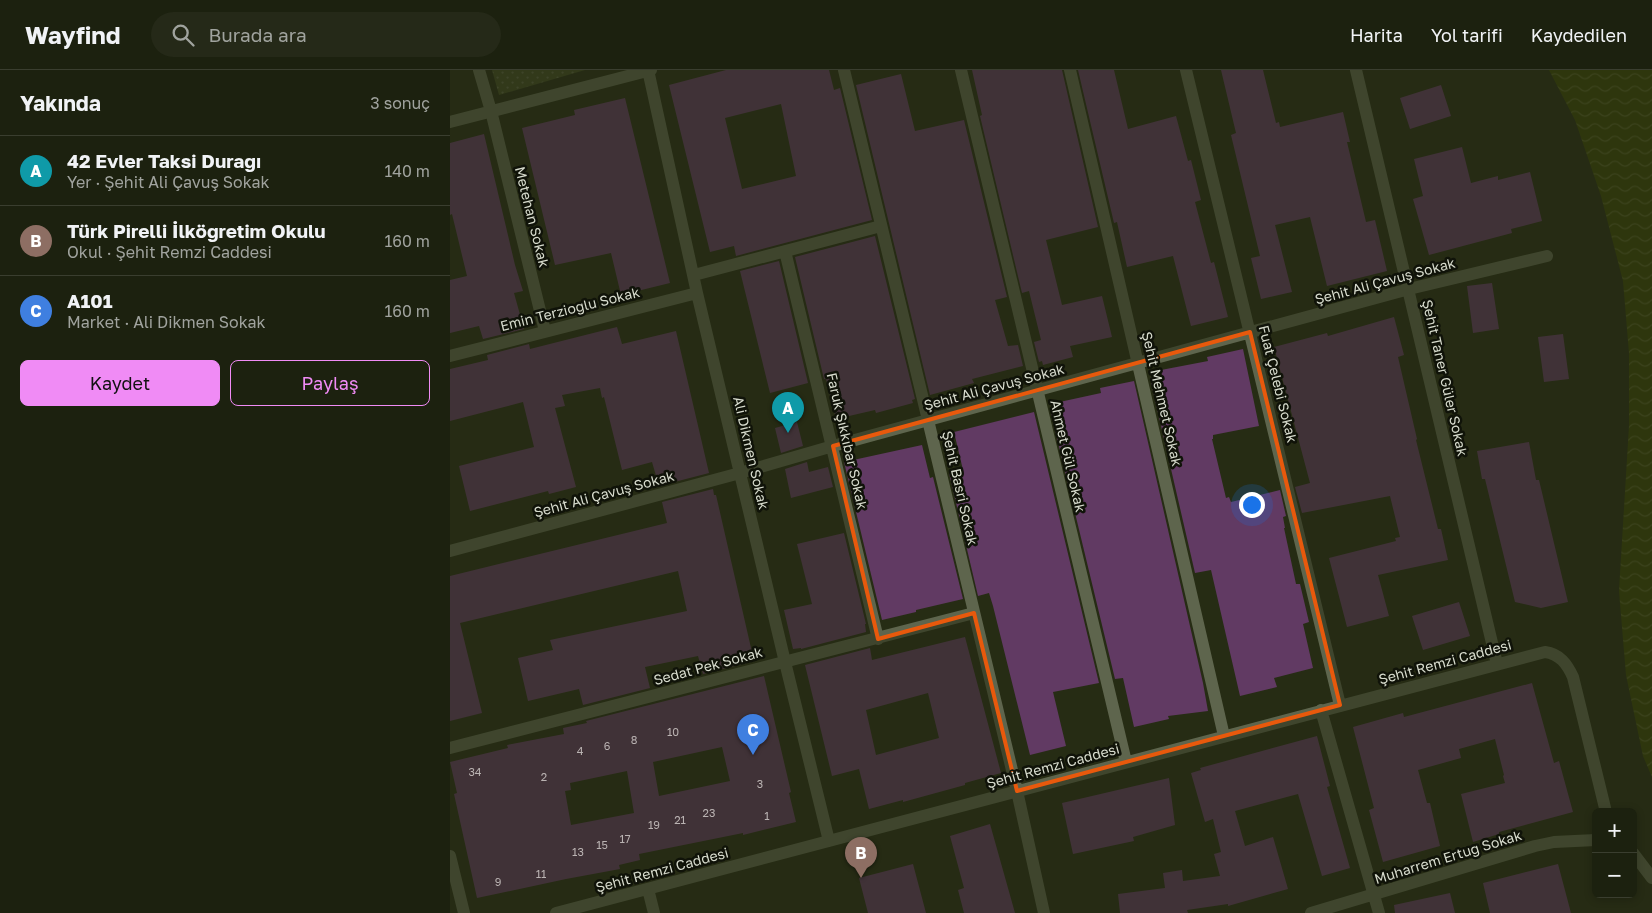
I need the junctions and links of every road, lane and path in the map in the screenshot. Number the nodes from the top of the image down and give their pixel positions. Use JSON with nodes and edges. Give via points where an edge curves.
{"nodes":[{"id":1,"x":478,"y":70,"type":"edge"},
{"id":2,"x":649,"y":70,"type":"edge"},
{"id":3,"x":844,"y":70,"type":"edge"},
{"id":4,"x":961,"y":70,"type":"edge"},
{"id":5,"x":1070,"y":70,"type":"edge"},
{"id":6,"x":1186,"y":70,"type":"edge"},
{"id":7,"x":1356,"y":70,"type":"edge"},
{"id":8,"x":491,"y":111,"type":"junction"},
{"id":9,"x":450,"y":122,"type":"edge"},
{"id":10,"x":881,"y":226,"type":"junction"},
{"id":11,"x":785,"y":251,"type":"junction"},
{"id":12,"x":1547,"y":256,"type":"dead end"},
{"id":13,"x":694,"y":275,"type":"junction"},
{"id":14,"x":1408,"y":289,"type":"junction"},
{"id":15,"x":697,"y":293,"type":"junction"},
{"id":16,"x":545,"y":331,"type":"junction"},
{"id":17,"x":1250,"y":332,"type":"junction"},
{"id":18,"x":450,"y":356,"type":"edge"},
{"id":19,"x":1138,"y":363,"type":"junction"},
{"id":20,"x":1037,"y":390,"type":"junction"},
{"id":21,"x":929,"y":420,"type":"junction"},
{"id":22,"x":833,"y":446,"type":"junction"},
{"id":23,"x":740,"y":473,"type":"junction"},
{"id":24,"x":450,"y":551,"type":"edge"},
{"id":25,"x":974,"y":613,"type":"junction"},
{"id":26,"x":878,"y":639,"type":"junction"},
{"id":27,"x":785,"y":662,"type":"junction"},
{"id":28,"x":1497,"y":664,"type":"junction"},
{"id":29,"x":1340,"y":705,"type":"junction"},
{"id":30,"x":1320,"y":710,"type":"junction"},
{"id":31,"x":1224,"y":736,"type":"junction"},
{"id":32,"x":450,"y":748,"type":"edge"},
{"id":33,"x":1126,"y":762,"type":"junction"},
{"id":34,"x":1017,"y":791,"type":"junction"},
{"id":35,"x":1605,"y":808,"type":"edge"},
{"id":36,"x":1592,"y":840,"type":"edge"},
{"id":37,"x":829,"y":841,"type":"junction"},
{"id":38,"x":450,"y":856,"type":"edge"},
{"id":39,"x":1637,"y":858,"type":"edge"},
{"id":40,"x":1652,"y":878,"type":"edge"},
{"id":41,"x":648,"y":889,"type":"junction"},
{"id":42,"x":1374,"y":895,"type":"junction"},
{"id":43,"x":464,"y":913,"type":"edge"},
{"id":44,"x":556,"y":913,"type":"edge"},
{"id":45,"x":654,"y":913,"type":"edge"},
{"id":46,"x":1044,"y":913,"type":"edge"},
{"id":47,"x":1310,"y":913,"type":"edge"},
{"id":48,"x":1378,"y":913,"type":"edge"}],
"edges":[{"from":1,"to":8,"type":"street","name":"Metehan Sokak"},
{"from":2,"to":8,"type":"street"},
{"from":2,"to":13,"type":"street","name":"Ali Dikmen Sokak"},
{"from":3,"to":10,"type":"street","name":"Şehit Basri Sokak"},
{"from":4,"to":20,"type":"street","name":"Ahmet Gül Sokak"},
{"from":5,"to":19,"type":"street","name":"Şehit Mehmet Sokak"},
{"from":6,"to":17,"type":"street","name":"Fuat Çelebi Sokak"},
{"from":7,"to":14,"type":"street","name":"Şehit Taner Güler Sokak"},
{"from":8,"to":9,"type":"street"},
{"from":8,"to":16,"type":"street","name":"Metehan Sokak"},
{"from":10,"to":11,"type":"street"},
{"from":10,"to":21,"type":"street","name":"Şehit Basri Sokak"},
{"from":11,"to":13,"type":"street"},
{"from":11,"to":22,"type":"street","name":"Faruk Şıkkıbar Sokak"},
{"from":12,"to":14,"type":"street","name":"Şehit Ali Çavuş Sokak"},
{"from":13,"to":15,"type":"street","name":"Ali Dikmen Sokak"},
{"from":14,"to":17,"type":"street","name":"Şehit Ali Çavuş Sokak"},
{"from":14,"to":28,"type":"street","name":"Şehit Taner Güler Sokak"},
{"from":15,"to":16,"type":"street","name":"Emin Terzioğlu Sokak"},
{"from":15,"to":23,"type":"street","name":"Ali Dikmen Sokak"},
{"from":16,"to":18,"type":"street","name":"Emin Terzioğlu Sokak"},
{"from":17,"to":19,"type":"street","name":"Şehit Ali Çavuş Sokak"},
{"from":17,"to":29,"type":"street","name":"Fuat Çelebi Sokak"},
{"from":19,"to":20,"type":"street","name":"Şehit Ali Çavuş Sokak"},
{"from":19,"to":31,"type":"street","name":"Şehit Mehmet Sokak"},
{"from":20,"to":21,"type":"street","name":"Şehit Ali Çavuş Sokak"},
{"from":20,"to":33,"type":"street","name":"Ahmet Gül Sokak"},
{"from":21,"to":22,"type":"street","name":"Şehit Ali Çavuş Sokak"},
{"from":21,"to":25,"type":"street","name":"Şehit Basri Sokak"},
{"from":22,"to":23,"type":"street","name":"Şehit Ali Çavuş Sokak"},
{"from":22,"to":26,"type":"street","name":"Faruk Şıkkıbar Sokak"},
{"from":23,"to":24,"type":"street","name":"Şehit Ali Çavuş Sokak"},
{"from":23,"to":27,"type":"street","name":"Ali Dikmen Sokak"},
{"from":25,"to":26,"type":"street","name":"Sedat Pek Sokak"},
{"from":25,"to":34,"type":"street","name":"Şehit Basri Sokak"},
{"from":26,"to":27,"type":"street","name":"Sedat Pek Sokak"},
{"from":27,"to":32,"type":"street","name":"Sedat Pek Sokak"},
{"from":27,"to":37,"type":"street","name":"Ali Dikmen Sokak"},
{"from":28,"to":29,"type":"street","name":"Şehit Remzi Caddesi"},
{"from":28,"to":35,"type":"street","name":"Şehit Remzi Caddesi","via":[[1545,652],[1558,655],[1568,668]]},
{"from":29,"to":30,"type":"street","name":"Şehit Remzi Caddesi"},
{"from":30,"to":31,"type":"street","name":"Şehit Remzi Caddesi"},
{"from":30,"to":42,"type":"street"},
{"from":31,"to":33,"type":"street","name":"Şehit Remzi Caddesi"},
{"from":33,"to":34,"type":"street","name":"Şehit Remzi Caddesi"},
{"from":34,"to":37,"type":"street","name":"Şehit Remzi Caddesi"},
{"from":34,"to":46,"type":"street","name":"Şehit Basri Sokak"},
{"from":36,"to":42,"type":"street","name":"Muharrem Ertuğ Sokak","via":[[1535,846]]},
{"from":37,"to":41,"type":"street","name":"Şehit Remzi Caddesi"},
{"from":38,"to":43,"type":"street"},
{"from":39,"to":40,"type":"street"},
{"from":41,"to":44,"type":"street","name":"Şehit Remzi Caddesi"},
{"from":41,"to":45,"type":"street"},
{"from":42,"to":47,"type":"street","name":"Muharrem Ertuğ Sokak"},
{"from":42,"to":48,"type":"street"}]}
